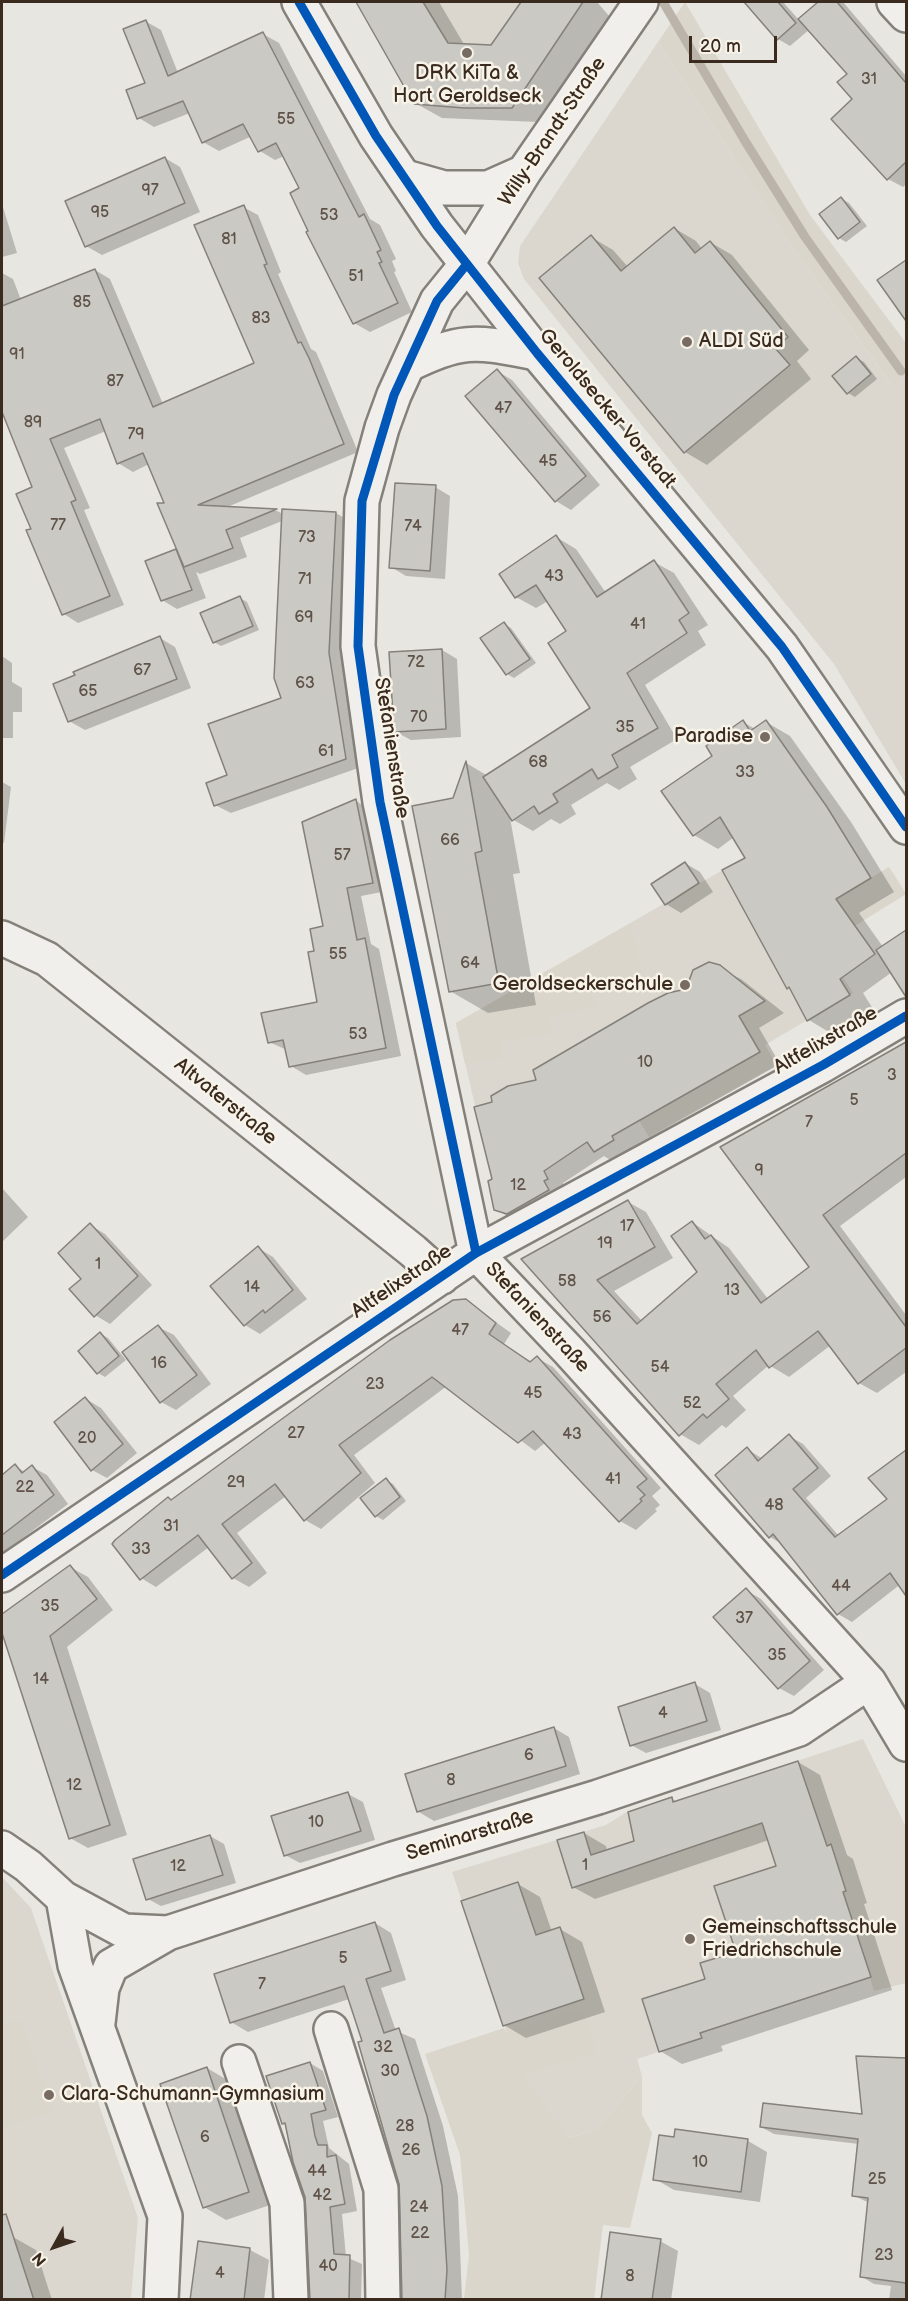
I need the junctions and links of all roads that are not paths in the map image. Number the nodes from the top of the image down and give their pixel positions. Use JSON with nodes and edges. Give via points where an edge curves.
{"nodes":[{"id":1,"x":299,"y":2,"type":"edge"},
{"id":2,"x":641,"y":2,"type":"edge"},
{"id":3,"x":894,"y":2,"type":"edge"},
{"id":4,"x":906,"y":15,"type":"edge"},
{"id":5,"x":524,"y":172,"type":"junction"},
{"id":6,"x":405,"y":177,"type":"junction"},
{"id":7,"x":466,"y":264,"type":"junction"},
{"id":8,"x":537,"y":353,"type":"junction"},
{"id":9,"x":408,"y":365,"type":"junction"},
{"id":10,"x":906,"y":827,"type":"edge"},
{"id":11,"x":2,"y":938,"type":"edge"},
{"id":12,"x":906,"y":1016,"type":"edge"},
{"id":13,"x":476,"y":1253,"type":"junction"},
{"id":14,"x":442,"y":1277,"type":"junction"},
{"id":15,"x":2,"y":1575,"type":"edge"},
{"id":16,"x":869,"y":1682,"type":"junction"},
{"id":17,"x":906,"y":1744,"type":"edge"},
{"id":18,"x":2,"y":1848,"type":"edge"},
{"id":19,"x":63,"y":1898,"type":"junction"},
{"id":20,"x":168,"y":1933,"type":"junction"},
{"id":21,"x":98,"y":2028,"type":"junction"},
{"id":22,"x":331,"y":2029,"type":"dead end"},
{"id":23,"x":239,"y":2062,"type":"dead end"},
{"id":24,"x":160,"y":2300,"type":"edge"},
{"id":25,"x":291,"y":2300,"type":"edge"},
{"id":26,"x":383,"y":2300,"type":"edge"}],
"edges":[{"from":1,"to":6,"type":"street","name":"Geroldsecker Vorstadt","via":[[376,136]]},
{"from":2,"to":5,"type":"street","name":"Willy-Brandt-Straße"},
{"from":3,"to":4,"type":"street"},
{"from":5,"to":6,"type":"street","via":[[488,188],[444,188]]},
{"from":5,"to":7,"type":"street","name":"Willy-Brandt-Straße"},
{"from":6,"to":7,"type":"street","name":"Geroldsecker Vorstadt"},
{"from":7,"to":8,"type":"street","name":"Geroldsecker Vorstadt"},
{"from":7,"to":9,"type":"street","name":"Stefanienstraße","via":[[437,301]]},
{"from":8,"to":9,"type":"street","via":[[477,342],[440,349]]},
{"from":8,"to":10,"type":"street","name":"Geroldsecker Vorstadt","via":[[782,647]]},
{"from":9,"to":13,"type":"street","name":"Stefanienstraße","via":[[382,428],[362,501],[358,646],[380,802]]},
{"from":11,"to":14,"type":"street","name":"Altvaterstraße","via":[[47,959]]},
{"from":12,"to":13,"type":"street","name":"Altfelixstraße"},
{"from":13,"to":14,"type":"street","name":"Altfelixstraße"},
{"from":13,"to":16,"type":"street","name":"Stefanienstraße"},
{"from":14,"to":15,"type":"street","name":"Altfelixstraße"},
{"from":16,"to":17,"type":"street","name":"Stefanienstraße"},
{"from":16,"to":20,"type":"street","name":"Seminarstraße","via":[[799,1729]]},
{"from":18,"to":19,"type":"street","name":"Seminarstraße"},
{"from":19,"to":20,"type":"street","name":"Seminarstraße","via":[[124,1931]]},
{"from":19,"to":21,"type":"street","via":[[75,1965]]},
{"from":20,"to":21,"type":"street","via":[[111,1966],[102,1988]]},
{"from":21,"to":24,"type":"street","via":[[165,2217]]},
{"from":22,"to":26,"type":"street","via":[[381,2188]]},
{"from":23,"to":25,"type":"street","via":[[287,2203]]}]}
